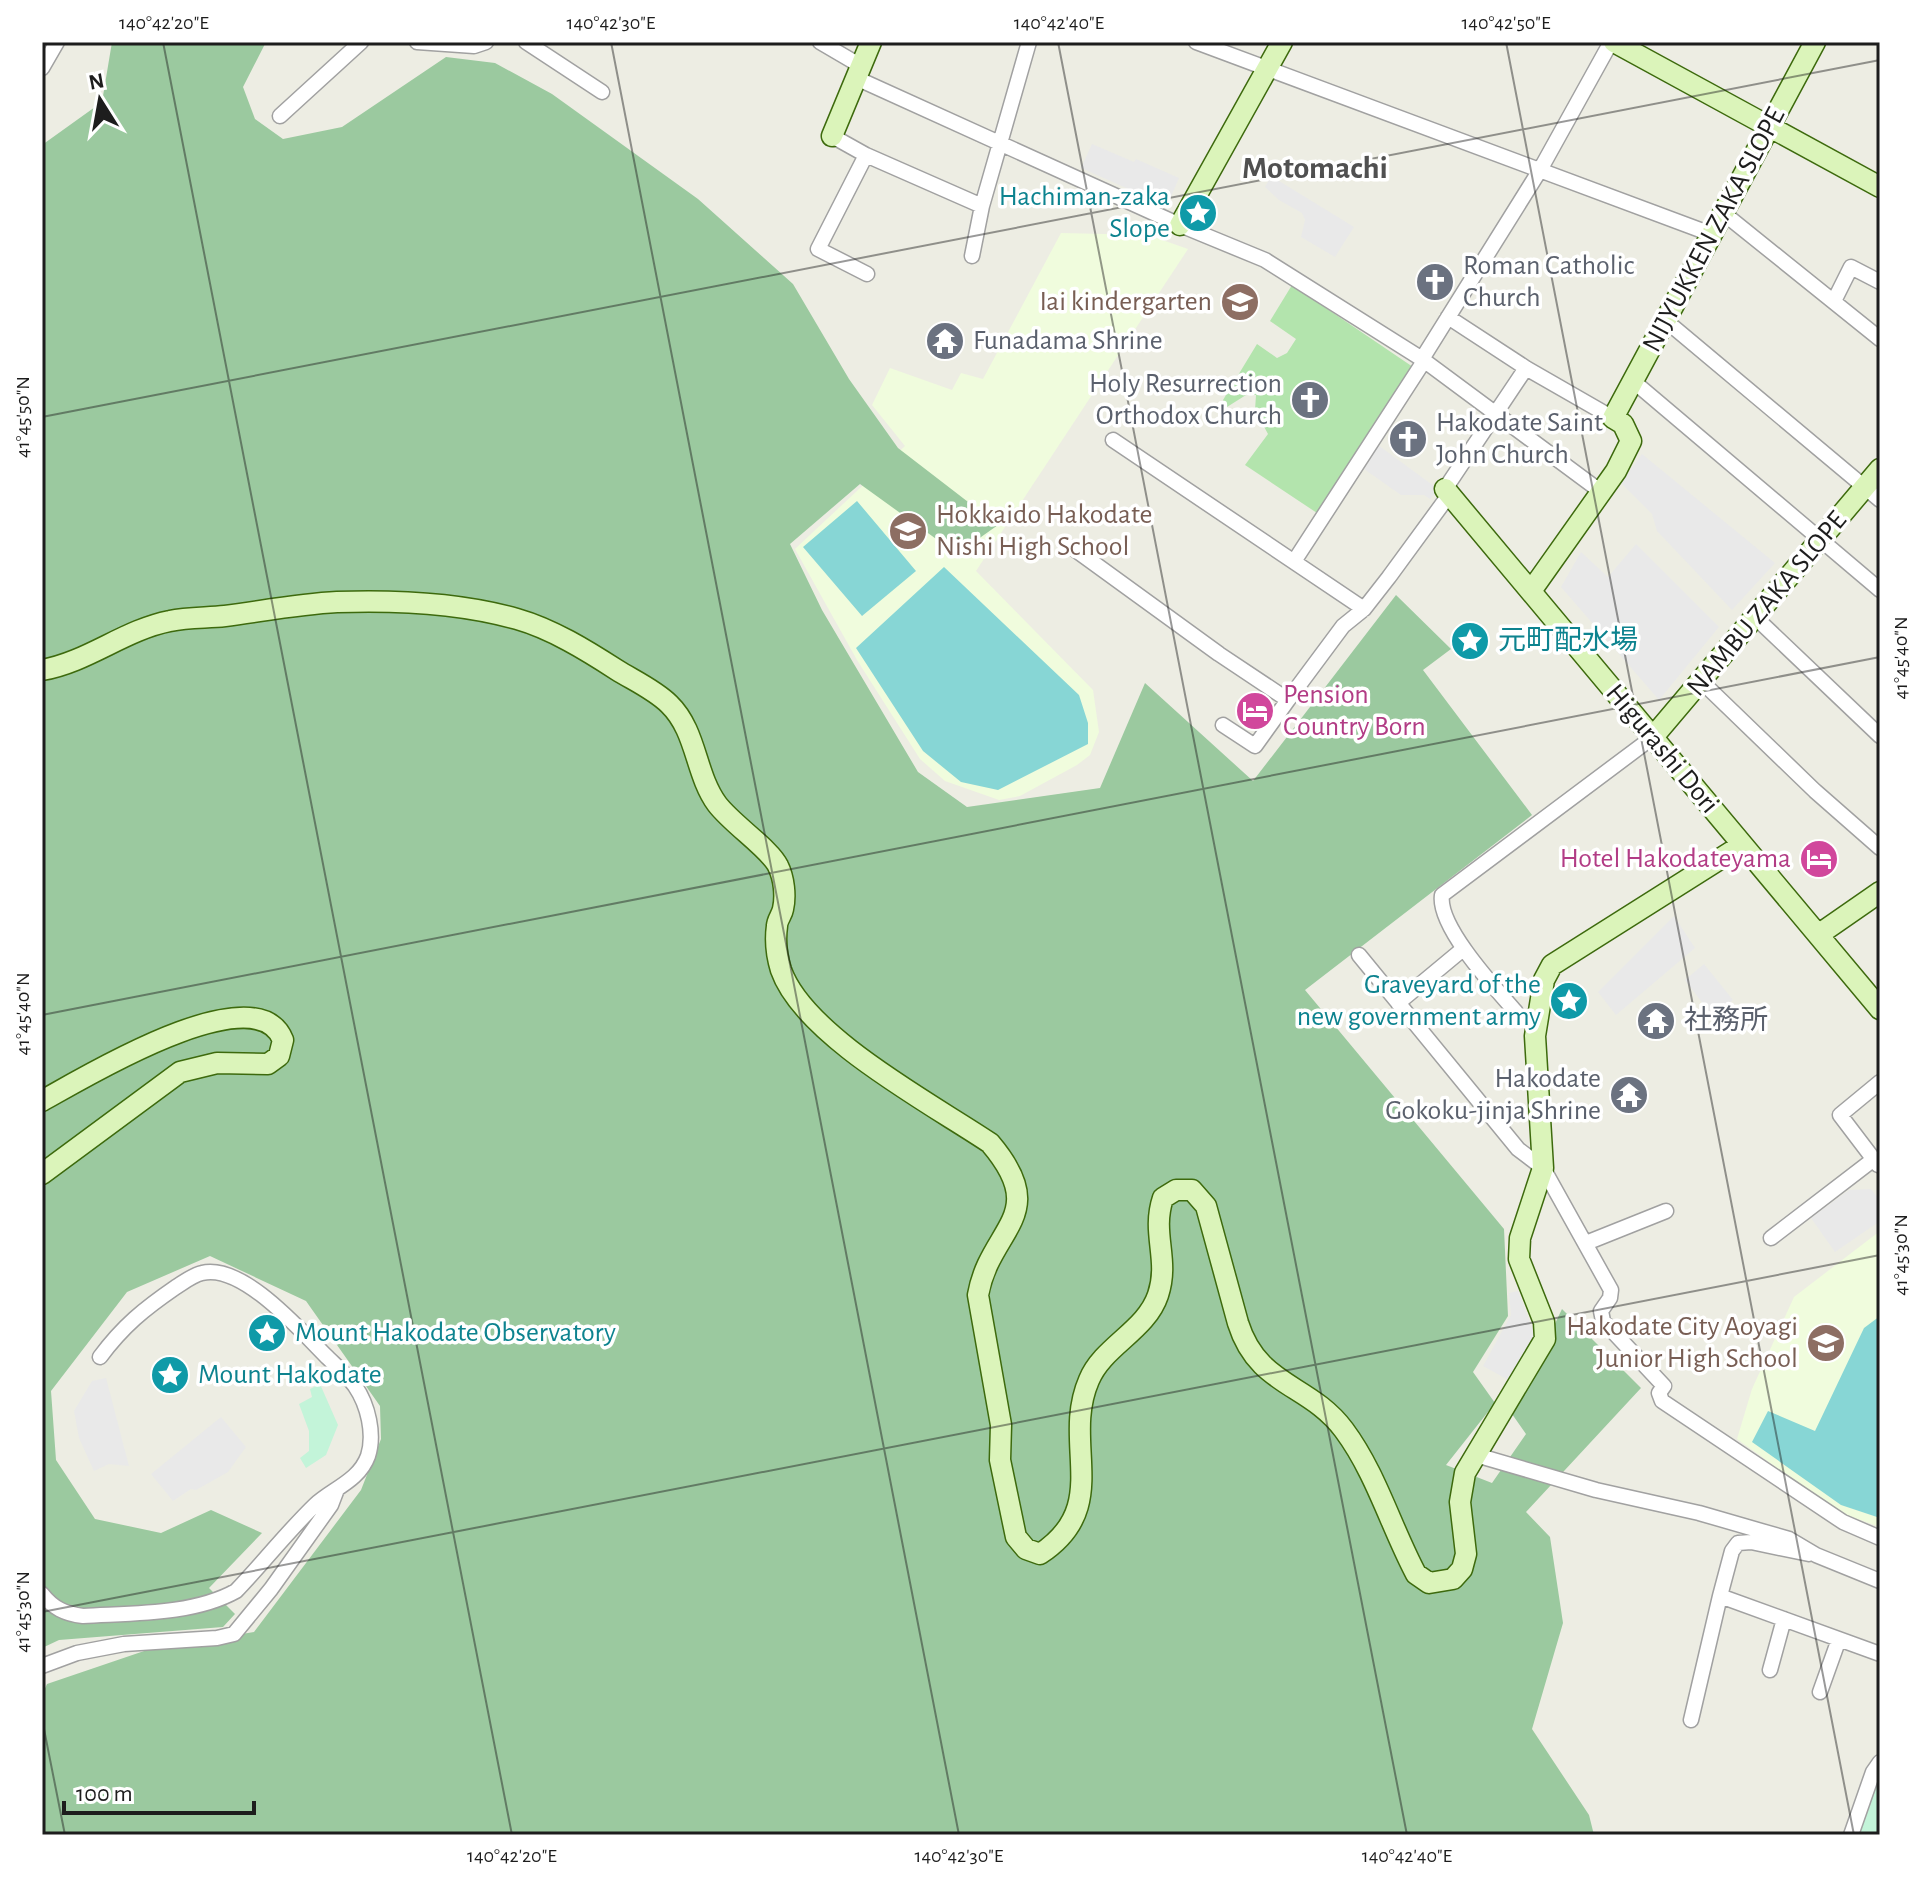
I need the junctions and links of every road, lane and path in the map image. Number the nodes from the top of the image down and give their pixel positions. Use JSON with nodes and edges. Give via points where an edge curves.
{"nodes":[{"id":1,"x":57,"y":42,"type":"edge"},
{"id":2,"x":361,"y":42,"type":"edge"},
{"id":3,"x":417,"y":42,"type":"edge"},
{"id":4,"x":486,"y":42,"type":"edge"},
{"id":5,"x":526,"y":42,"type":"edge"},
{"id":6,"x":820,"y":42,"type":"edge"},
{"id":7,"x":871,"y":42,"type":"edge"},
{"id":8,"x":1029,"y":42,"type":"edge"},
{"id":9,"x":1196,"y":42,"type":"edge"},
{"id":10,"x":1282,"y":42,"type":"edge"},
{"id":11,"x":1612,"y":42,"type":"edge"},
{"id":12,"x":1815,"y":42,"type":"edge"},
{"id":13,"x":42,"y":68,"type":"edge"},
{"id":14,"x":1267,"y":68,"type":"junction"},
{"id":15,"x":858,"y":72,"type":"junction"},
{"id":16,"x":602,"y":92,"type":"dead end"},
{"id":17,"x":280,"y":116,"type":"dead end"},
{"id":18,"x":1769,"y":127,"type":"junction"},
{"id":19,"x":832,"y":136,"type":"joint"},
{"id":20,"x":1000,"y":144,"type":"junction"},
{"id":21,"x":866,"y":155,"type":"junction"},
{"id":22,"x":1540,"y":170,"type":"junction"},
{"id":23,"x":1880,"y":187,"type":"edge"},
{"id":24,"x":982,"y":206,"type":"junction"},
{"id":25,"x":1722,"y":212,"type":"junction"},
{"id":26,"x":1180,"y":225,"type":"junction"},
{"id":27,"x":1711,"y":234,"type":"junction"},
{"id":28,"x":972,"y":256,"type":"dead end"},
{"id":29,"x":867,"y":274,"type":"dead end"},
{"id":30,"x":1880,"y":282,"type":"edge"},
{"id":31,"x":1834,"y":301,"type":"junction"},
{"id":32,"x":1448,"y":317,"type":"junction"},
{"id":33,"x":1665,"y":320,"type":"junction"},
{"id":34,"x":1880,"y":339,"type":"edge"},
{"id":35,"x":1423,"y":360,"type":"junction"},
{"id":36,"x":1526,"y":368,"type":"junction"},
{"id":37,"x":1633,"y":381,"type":"junction"},
{"id":38,"x":1495,"y":413,"type":"junction"},
{"id":39,"x":1613,"y":418,"type":"junction"},
{"id":40,"x":1113,"y":440,"type":"dead end"},
{"id":41,"x":1880,"y":469,"type":"edge"},
{"id":42,"x":1600,"y":491,"type":"junction"},
{"id":43,"x":1447,"y":492,"type":"junction"},
{"id":44,"x":1872,"y":494,"type":"edge"},
{"id":45,"x":1819,"y":541,"type":"junction"},
{"id":46,"x":1073,"y":548,"type":"dead end"},
{"id":47,"x":1295,"y":560,"type":"junction"},
{"id":48,"x":1880,"y":590,"type":"edge"},
{"id":49,"x":1531,"y":591,"type":"junction"},
{"id":50,"x":1364,"y":609,"type":"junction"},
{"id":51,"x":1756,"y":618,"type":"junction"},
{"id":52,"x":42,"y":670,"type":"edge"},
{"id":53,"x":1701,"y":681,"type":"junction"},
{"id":54,"x":1288,"y":700,"type":"junction"},
{"id":55,"x":1223,"y":725,"type":"dead end"},
{"id":56,"x":1880,"y":736,"type":"edge"},
{"id":57,"x":1653,"y":737,"type":"junction"},
{"id":58,"x":1742,"y":845,"type":"junction"},
{"id":59,"x":1880,"y":848,"type":"edge"},
{"id":60,"x":1880,"y":892,"type":"edge"},
{"id":61,"x":1818,"y":935,"type":"junction"},
{"id":62,"x":1463,"y":949,"type":"junction"},
{"id":63,"x":1359,"y":955,"type":"dead end"},
{"id":64,"x":1398,"y":1003,"type":"junction"},
{"id":65,"x":1880,"y":1009,"type":"edge"},
{"id":66,"x":1516,"y":1012,"type":"dead end"},
{"id":67,"x":1880,"y":1082,"type":"edge"},
{"id":68,"x":42,"y":1101,"type":"edge"},
{"id":69,"x":1877,"y":1163,"type":"edge"},
{"id":70,"x":1543,"y":1168,"type":"junction"},
{"id":71,"x":42,"y":1174,"type":"edge"},
{"id":72,"x":1666,"y":1211,"type":"dead end"},
{"id":73,"x":1771,"y":1238,"type":"dead end"},
{"id":74,"x":1586,"y":1243,"type":"junction"},
{"id":75,"x":100,"y":1357,"type":"dead end"},
{"id":76,"x":1476,"y":1455,"type":"junction"},
{"id":77,"x":336,"y":1492,"type":"junction"},
{"id":78,"x":1880,"y":1538,"type":"edge"},
{"id":79,"x":1816,"y":1555,"type":"junction"},
{"id":80,"x":1880,"y":1581,"type":"edge"},
{"id":81,"x":42,"y":1594,"type":"edge"},
{"id":82,"x":1720,"y":1596,"type":"junction"},
{"id":83,"x":1784,"y":1619,"type":"junction"},
{"id":84,"x":1839,"y":1639,"type":"junction"},
{"id":85,"x":1880,"y":1654,"type":"edge"},
{"id":86,"x":42,"y":1666,"type":"edge"},
{"id":87,"x":1770,"y":1670,"type":"dead end"},
{"id":88,"x":1820,"y":1692,"type":"dead end"},
{"id":89,"x":1691,"y":1720,"type":"dead end"},
{"id":90,"x":1880,"y":1762,"type":"edge"},
{"id":91,"x":1851,"y":1835,"type":"edge"}],
"edges":[{"from":1,"to":13,"type":"street"},
{"from":2,"to":17,"type":"street"},
{"from":3,"to":4,"type":"street"},
{"from":5,"to":16,"type":"street"},
{"from":6,"to":15,"type":"street"},
{"from":7,"to":15,"type":"main road"},
{"from":8,"to":20,"type":"street"},
{"from":9,"to":14,"type":"street"},
{"from":10,"to":14,"type":"main road"},
{"from":11,"to":18,"type":"main road"},
{"from":11,"to":22,"type":"street"},
{"from":12,"to":18,"type":"main road","name":"NIJYUKKEN ZAKA SLOPE"},
{"from":14,"to":22,"type":"street"},
{"from":14,"to":26,"type":"main road"},
{"from":15,"to":19,"type":"main road"},
{"from":15,"to":20,"type":"street"},
{"from":18,"to":23,"type":"main road"},
{"from":18,"to":25,"type":"main road","name":"NIJYUKKEN ZAKA SLOPE"},
{"from":19,"to":21,"type":"street"},
{"from":20,"to":24,"type":"street"},
{"from":20,"to":26,"type":"street"},
{"from":21,"to":24,"type":"street"},
{"from":21,"to":29,"type":"street","via":[[818,249]]},
{"from":22,"to":27,"type":"street"},
{"from":22,"to":32,"type":"street"},
{"from":24,"to":28,"type":"street"},
{"from":25,"to":27,"type":"main road","name":"NIJYUKKEN ZAKA SLOPE"},
{"from":25,"to":31,"type":"street"},
{"from":26,"to":35,"type":"street","via":[[1265,260]]},
{"from":27,"to":33,"type":"main road","name":"NIJYUKKEN ZAKA SLOPE"},
{"from":30,"to":31,"type":"street","via":[[1851,267]]},
{"from":31,"to":34,"type":"street"},
{"from":32,"to":35,"type":"street"},
{"from":32,"to":36,"type":"street"},
{"from":33,"to":37,"type":"main road","name":"NIJYUKKEN ZAKA SLOPE"},
{"from":33,"to":44,"type":"street"},
{"from":35,"to":38,"type":"street"},
{"from":35,"to":47,"type":"street"},
{"from":36,"to":38,"type":"street"},
{"from":36,"to":39,"type":"street"},
{"from":37,"to":39,"type":"main road","name":"NIJYUKKEN ZAKA SLOPE"},
{"from":37,"to":45,"type":"street"},
{"from":38,"to":42,"type":"street"},
{"from":38,"to":43,"type":"street"},
{"from":39,"to":42,"type":"main road","via":[[1623,424],[1631,441]]},
{"from":40,"to":47,"type":"street"},
{"from":41,"to":44,"type":"main road","name":"NAMBU ZAKA SLOPE"},
{"from":42,"to":49,"type":"main road"},
{"from":43,"to":49,"type":"main road","name":"Higurashi Dori"},
{"from":43,"to":50,"type":"street"},
{"from":44,"to":45,"type":"main road","name":"NAMBU ZAKA SLOPE"},
{"from":45,"to":48,"type":"street"},
{"from":45,"to":51,"type":"main road","name":"NAMBU ZAKA SLOPE"},
{"from":46,"to":54,"type":"street"},
{"from":47,"to":50,"type":"street"},
{"from":49,"to":57,"type":"main road","name":"Higurashi Dori"},
{"from":50,"to":54,"type":"street","via":[[1343,626]]},
{"from":51,"to":53,"type":"main road","name":"NAMBU ZAKA SLOPE"},
{"from":51,"to":56,"type":"street"},
{"from":52,"to":76,"type":"main road","via":[[75,662],[143,628],[170,621],[337,602],[391,603],[519,620],[604,662],[669,704],[689,733],[715,802],[778,864],[784,884],[777,950],[793,991],[849,1050],[990,1143],[1008,1164],[1017,1211],[982,1275],[978,1295],[1001,1425],[1000,1460],[1016,1537],[1026,1549],[1040,1554],[1059,1541],[1078,1510],[1078,1418],[1089,1379],[1157,1299],[1163,1262],[1157,1218],[1163,1198],[1176,1190],[1192,1190],[1206,1206],[1243,1340],[1265,1370],[1341,1426],[1357,1448],[1416,1574],[1429,1583],[1453,1579],[1462,1569],[1466,1554],[1460,1502],[1465,1473]]},
{"from":53,"to":57,"type":"main road","name":"NAMBU ZAKA SLOPE"},
{"from":53,"to":59,"type":"street"},
{"from":54,"to":55,"type":"street","via":[[1255,746]]},
{"from":57,"to":58,"type":"main road","name":"Higurashi Dori"},
{"from":57,"to":62,"type":"street","via":[[1442,895],[1440,904]]},
{"from":58,"to":61,"type":"main road","name":"Higurashi Dori"},
{"from":58,"to":70,"type":"main road","via":[[1552,965],[1544,980],[1535,1036]]},
{"from":60,"to":61,"type":"main road"},
{"from":61,"to":65,"type":"main road","name":"Higurashi Dori"},
{"from":62,"to":64,"type":"street"},
{"from":62,"to":66,"type":"street"},
{"from":63,"to":64,"type":"street"},
{"from":64,"to":70,"type":"street","via":[[1518,1149]]},
{"from":67,"to":69,"type":"street","via":[[1840,1115]]},
{"from":68,"to":71,"type":"main road","via":[[188,1028],[257,1019],[275,1027],[283,1040],[279,1056],[268,1064],[217,1063],[180,1072]]},
{"from":69,"to":73,"type":"street"},
{"from":70,"to":74,"type":"street"},
{"from":70,"to":76,"type":"main road","via":[[1520,1238],[1519,1259],[1544,1322],[1545,1339]]},
{"from":72,"to":74,"type":"street"},
{"from":74,"to":78,"type":"street","via":[[1611,1290],[1601,1311],[1603,1321],[1664,1386],[1659,1393],[1662,1401],[1843,1522]]},
{"from":75,"to":77,"type":"street","via":[[140,1311],[189,1279],[204,1272],[224,1273],[245,1283],[354,1385],[367,1410],[367,1457]]},
{"from":76,"to":79,"type":"street","via":[[1789,1539]]},
{"from":77,"to":81,"type":"street","via":[[317,1503],[236,1591],[220,1600],[83,1616],[55,1608]]},
{"from":77,"to":86,"type":"street","via":[[234,1634],[124,1644]]},
{"from":79,"to":80,"type":"street"},
{"from":79,"to":82,"type":"street","via":[[1738,1543]]},
{"from":82,"to":83,"type":"street"},
{"from":82,"to":89,"type":"street"},
{"from":83,"to":84,"type":"street"},
{"from":83,"to":87,"type":"street"},
{"from":84,"to":85,"type":"street"},
{"from":84,"to":88,"type":"street"},
{"from":90,"to":91,"type":"street"}]}
